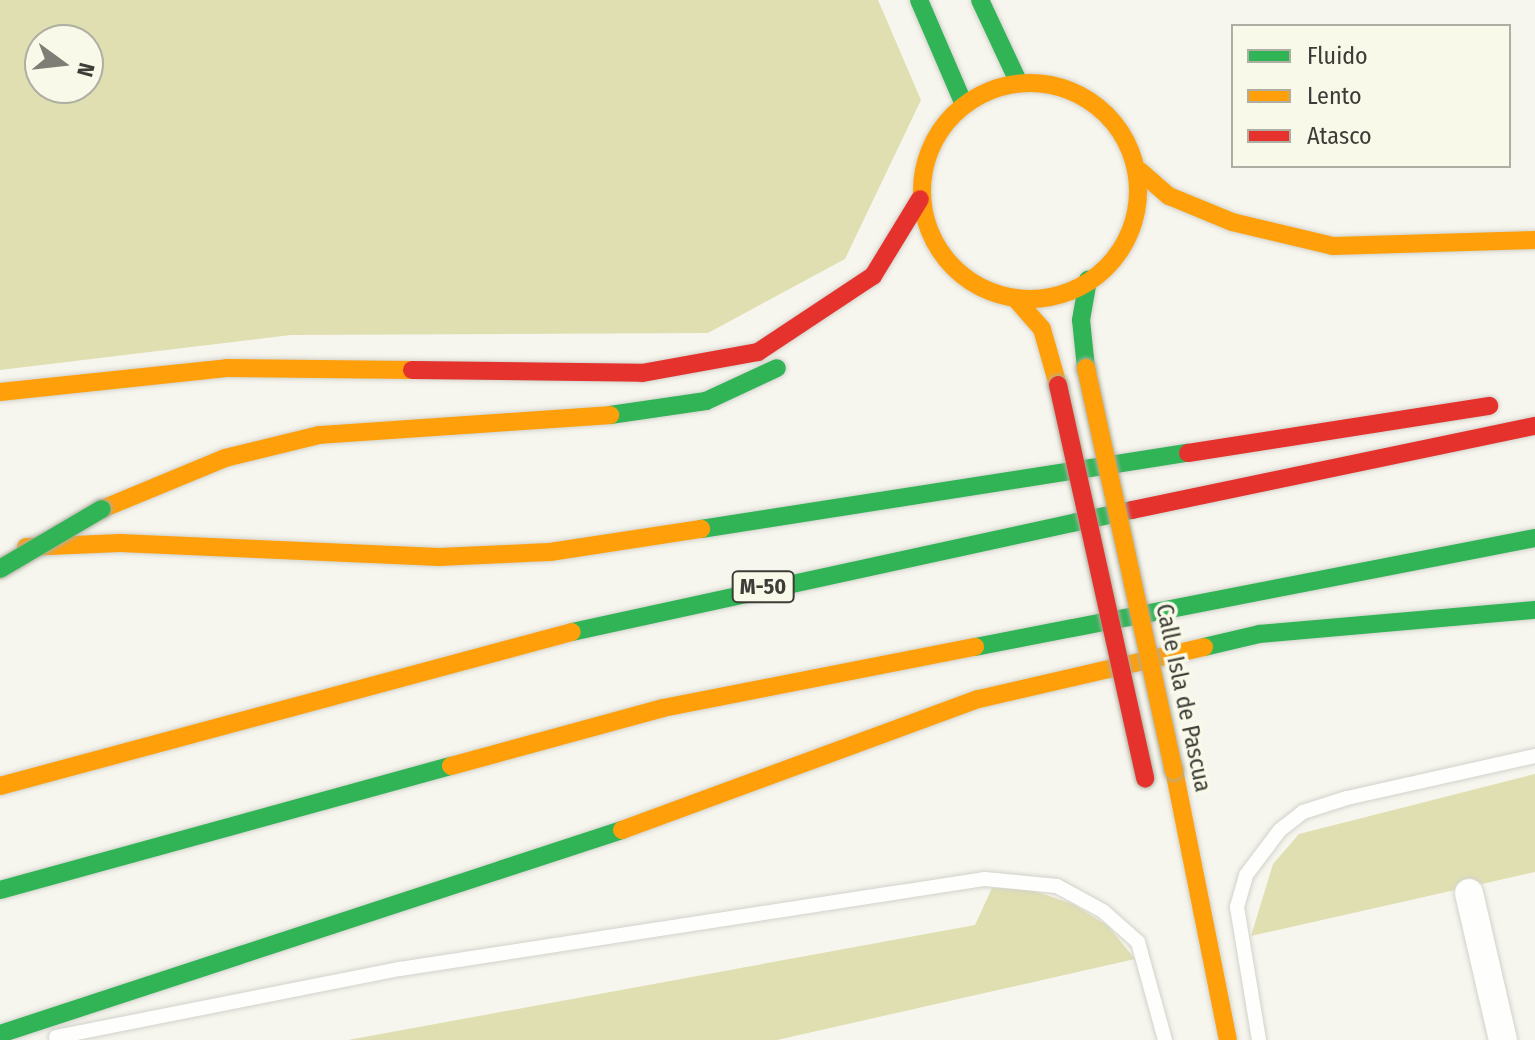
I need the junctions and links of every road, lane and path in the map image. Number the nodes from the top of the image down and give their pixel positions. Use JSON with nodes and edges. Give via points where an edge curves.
{"nodes":[{"id":1,"x":919,"y":0,"type":"edge"},
{"id":2,"x":980,"y":0,"type":"edge"},
{"id":3,"x":1018,"y":81,"type":"junction"},
{"id":4,"x":963,"y":102,"type":"junction"},
{"id":5,"x":1140,"y":171,"type":"junction"},
{"id":6,"x":920,"y":199,"type":"junction"},
{"id":7,"x":1535,"y":240,"type":"edge"},
{"id":8,"x":873,"y":276,"type":"junction"},
{"id":9,"x":1088,"y":280,"type":"junction"},
{"id":10,"x":1015,"y":298,"type":"junction"},
{"id":11,"x":0,"y":392,"type":"edge"},
{"id":12,"x":1520,"y":405,"type":"edge"},
{"id":13,"x":1535,"y":426,"type":"edge"},
{"id":14,"x":1535,"y":538,"type":"edge"},
{"id":15,"x":0,"y":548,"type":"edge"},
{"id":16,"x":0,"y":569,"type":"edge"},
{"id":17,"x":1535,"y":610,"type":"edge"},
{"id":18,"x":1535,"y":756,"type":"edge"},
{"id":19,"x":0,"y":786,"type":"edge"},
{"id":20,"x":1146,"y":786,"type":"dead end"},
{"id":21,"x":0,"y":890,"type":"edge"},
{"id":22,"x":1469,"y":893,"type":"dead end"},
{"id":23,"x":0,"y":1034,"type":"edge"},
{"id":24,"x":40,"y":1040,"type":"edge"},
{"id":25,"x":1165,"y":1040,"type":"edge"},
{"id":26,"x":1228,"y":1040,"type":"edge"},
{"id":27,"x":1259,"y":1040,"type":"edge"},
{"id":28,"x":1503,"y":1040,"type":"edge"}],
"edges":[{"from":1,"to":4,"type":"main road"},
{"from":2,"to":3,"type":"main road"},
{"from":3,"to":4,"type":"main road"},
{"from":3,"to":5,"type":"main road","via":[[1076,90],[1120,129]]},
{"from":4,"to":6,"type":"main road","via":[[932,139]]},
{"from":5,"to":7,"type":"main road","via":[[1169,196],[1232,222],[1333,246]]},
{"from":5,"to":9,"type":"main road","via":[[1132,230],[1102,272]]},
{"from":6,"to":8,"type":"main road"},
{"from":6,"to":10,"type":"main road","via":[[941,255],[966,280]]},
{"from":8,"to":11,"type":"main road","via":[[758,352],[705,366],[642,373],[227,368]]},
{"from":8,"to":16,"type":"main road","bridge":true,"via":[[841,322],[798,353],[706,401],[646,413],[319,435],[225,458],[102,509]]},
{"from":9,"to":10,"type":"main road","via":[[1057,297]]},
{"from":9,"to":26,"type":"main road","name":"Calle Isla de Pascua","bridge":true,"via":[[1081,320],[1086,368]]},
{"from":10,"to":20,"type":"main road","bridge":true,"via":[[1042,329],[1058,385]]},
{"from":12,"to":15,"type":"main road","via":[[550,552],[439,557],[120,543]]},
{"from":13,"to":19,"type":"main road","number":"M-50","via":[[644,612]]},
{"from":14,"to":21,"type":"main road","via":[[663,708]]},
{"from":17,"to":23,"type":"main road","via":[[1259,634],[979,699],[581,845]]},
{"from":18,"to":27,"type":"lane","via":[[1347,798],[1303,812],[1280,830],[1246,875],[1237,907]]},
{"from":22,"to":28,"type":"street"},
{"from":24,"to":25,"type":"lane","via":[[400,969],[985,879],[1057,886],[1115,921],[1138,942]]}]}
